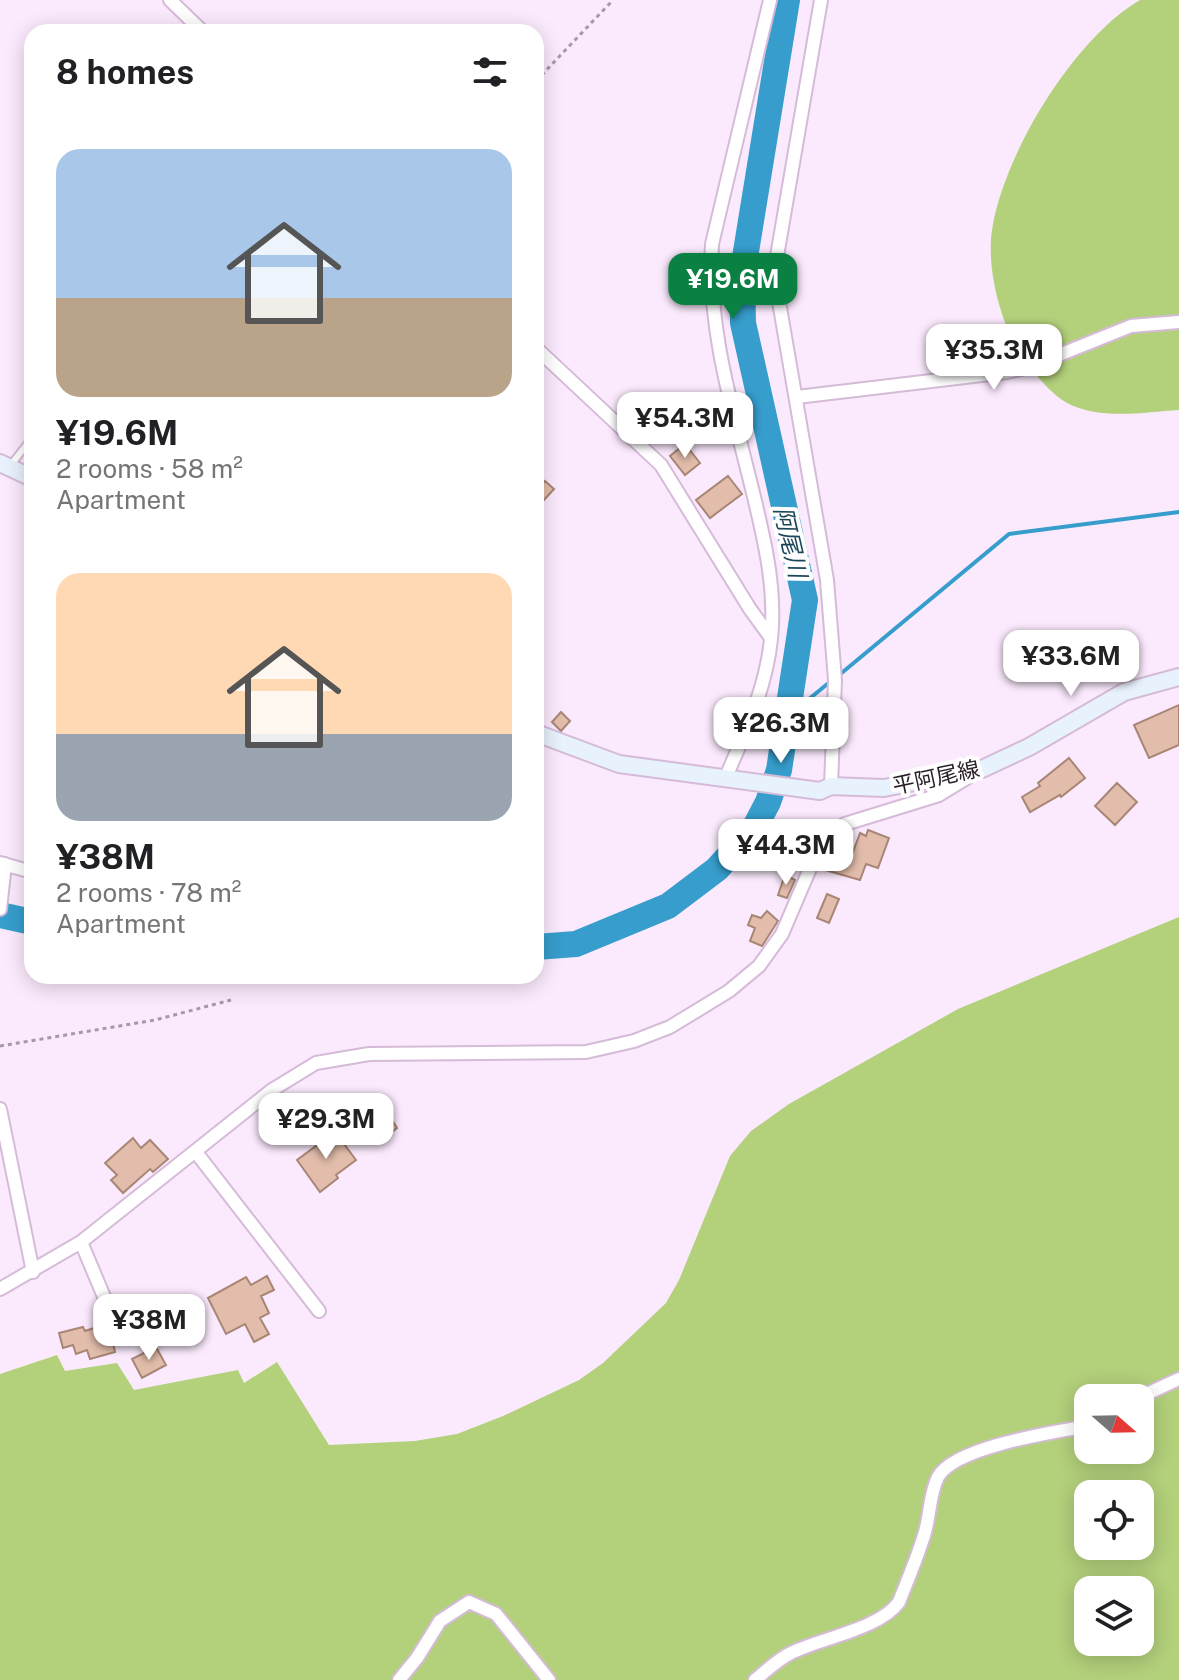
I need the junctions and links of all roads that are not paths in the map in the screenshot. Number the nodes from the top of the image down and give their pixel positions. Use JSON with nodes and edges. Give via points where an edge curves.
{"nodes":[{"id":1,"x":170,"y":0,"type":"edge"},
{"id":2,"x":770,"y":0,"type":"edge"},
{"id":3,"x":821,"y":0,"type":"edge"},
{"id":4,"x":195,"y":24,"type":"edge"},
{"id":5,"x":1179,"y":322,"type":"edge"},
{"id":6,"x":544,"y":355,"type":"edge"},
{"id":7,"x":797,"y":397,"type":"junction"},
{"id":8,"x":24,"y":446,"type":"edge"},
{"id":9,"x":5,"y":464,"type":"edge"},
{"id":10,"x":24,"y":474,"type":"edge"},
{"id":11,"x":771,"y":638,"type":"junction"},
{"id":12,"x":1179,"y":677,"type":"edge"},
{"id":13,"x":544,"y":736,"type":"edge"},
{"id":14,"x":982,"y":769,"type":"junction"},
{"id":15,"x":731,"y":778,"type":"junction"},
{"id":16,"x":826,"y":788,"type":"junction"},
{"id":17,"x":2,"y":863,"type":"edge"},
{"id":18,"x":24,"y":870,"type":"edge"},
{"id":19,"x":0,"y":909,"type":"edge"},
{"id":20,"x":0,"y":1109,"type":"edge"},
{"id":21,"x":195,"y":1151,"type":"junction"},
{"id":22,"x":81,"y":1242,"type":"junction"},
{"id":23,"x":33,"y":1272,"type":"junction"},
{"id":24,"x":0,"y":1289,"type":"edge"},
{"id":25,"x":319,"y":1311,"type":"dead end"},
{"id":26,"x":145,"y":1320,"type":"dead end"},
{"id":27,"x":1179,"y":1379,"type":"edge"},
{"id":28,"x":1154,"y":1391,"type":"edge"},
{"id":29,"x":1074,"y":1429,"type":"edge"},
{"id":30,"x":399,"y":1680,"type":"edge"},
{"id":31,"x":549,"y":1680,"type":"edge"},
{"id":32,"x":755,"y":1680,"type":"edge"}],
"edges":[{"from":1,"to":4,"type":"street"},
{"from":2,"to":11,"type":"street","via":[[712,244],[710,273],[716,334],[771,574]]},
{"from":3,"to":7,"type":"street","via":[[776,262]]},
{"from":5,"to":7,"type":"street","via":[[1131,326],[1007,372]]},
{"from":6,"to":11,"type":"street","via":[[661,465]]},
{"from":7,"to":16,"type":"street","via":[[827,580],[835,680]]},
{"from":8,"to":9,"type":"lane"},
{"from":9,"to":10,"type":"main road"},
{"from":11,"to":15,"type":"street","via":[[763,689]]},
{"from":12,"to":14,"type":"main road","name":"平阿尾線","via":[[1124,692]]},
{"from":13,"to":15,"type":"main road","name":"平阿尾線","via":[[619,764]]},
{"from":14,"to":16,"type":"main road","name":"平阿尾線","via":[[884,788]]},
{"from":14,"to":21,"type":"street","via":[[939,795],[845,824],[824,836],[782,934],[759,966],[670,1027],[586,1052],[369,1054],[316,1063],[272,1090]]},
{"from":15,"to":16,"type":"main road","name":"平阿尾線"},
{"from":17,"to":18,"type":"street"},
{"from":17,"to":19,"type":"street"},
{"from":20,"to":23,"type":"street"},
{"from":21,"to":22,"type":"street"},
{"from":21,"to":25,"type":"street"},
{"from":22,"to":23,"type":"street"},
{"from":22,"to":26,"type":"street","via":[[118,1330]]},
{"from":23,"to":24,"type":"street"},
{"from":27,"to":28,"type":"street"},
{"from":29,"to":32,"type":"street","via":[[1019,1439],[949,1465],[938,1476],[925,1531],[894,1610],[787,1655]]},
{"from":30,"to":31,"type":"street","via":[[440,1621],[469,1602],[496,1614]]}]}
